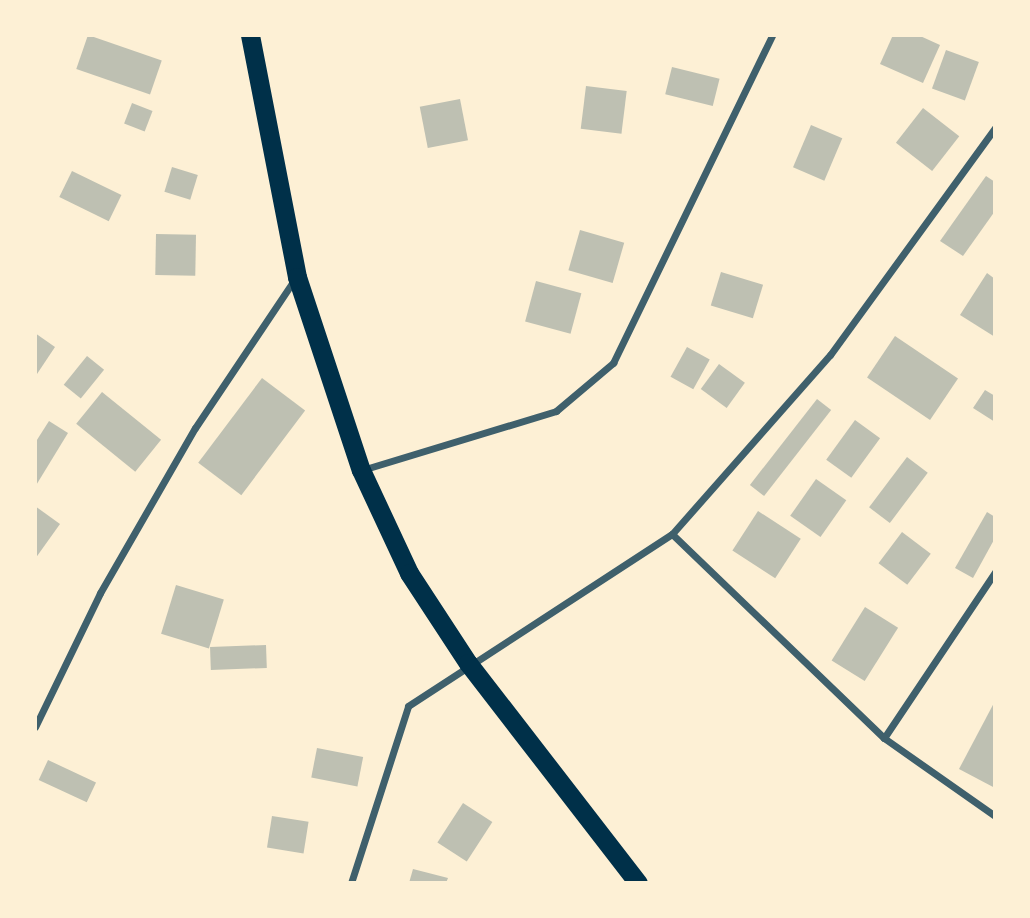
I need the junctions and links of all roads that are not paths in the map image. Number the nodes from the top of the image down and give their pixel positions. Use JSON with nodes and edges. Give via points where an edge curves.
{"nodes":[{"id":1,"x":250,"y":35,"type":"edge"},
{"id":2,"x":772,"y":35,"type":"edge"},
{"id":3,"x":995,"y":128,"type":"edge"},
{"id":4,"x":297,"y":277,"type":"junction"},
{"id":5,"x":361,"y":470,"type":"junction"},
{"id":6,"x":672,"y":534,"type":"junction"},
{"id":7,"x":995,"y":572,"type":"edge"},
{"id":8,"x":468,"y":663,"type":"junction"},
{"id":9,"x":35,"y":727,"type":"edge"},
{"id":10,"x":884,"y":738,"type":"junction"},
{"id":11,"x":995,"y":816,"type":"edge"},
{"id":12,"x":351,"y":883,"type":"edge"},
{"id":13,"x":638,"y":883,"type":"edge"}],
"edges":[{"from":1,"to":4,"type":"highway"},
{"from":2,"to":5,"type":"street","via":[[613,363],[556,411]]},
{"from":3,"to":6,"type":"street","via":[[830,355]]},
{"from":4,"to":5,"type":"highway"},
{"from":4,"to":9,"type":"street","via":[[195,429],[100,593]]},
{"from":5,"to":8,"type":"highway","via":[[409,573]]},
{"from":6,"to":8,"type":"street"},
{"from":6,"to":10,"type":"street"},
{"from":7,"to":10,"type":"street"},
{"from":8,"to":12,"type":"street","via":[[408,706]]},
{"from":8,"to":13,"type":"highway"},
{"from":10,"to":11,"type":"street"}]}
